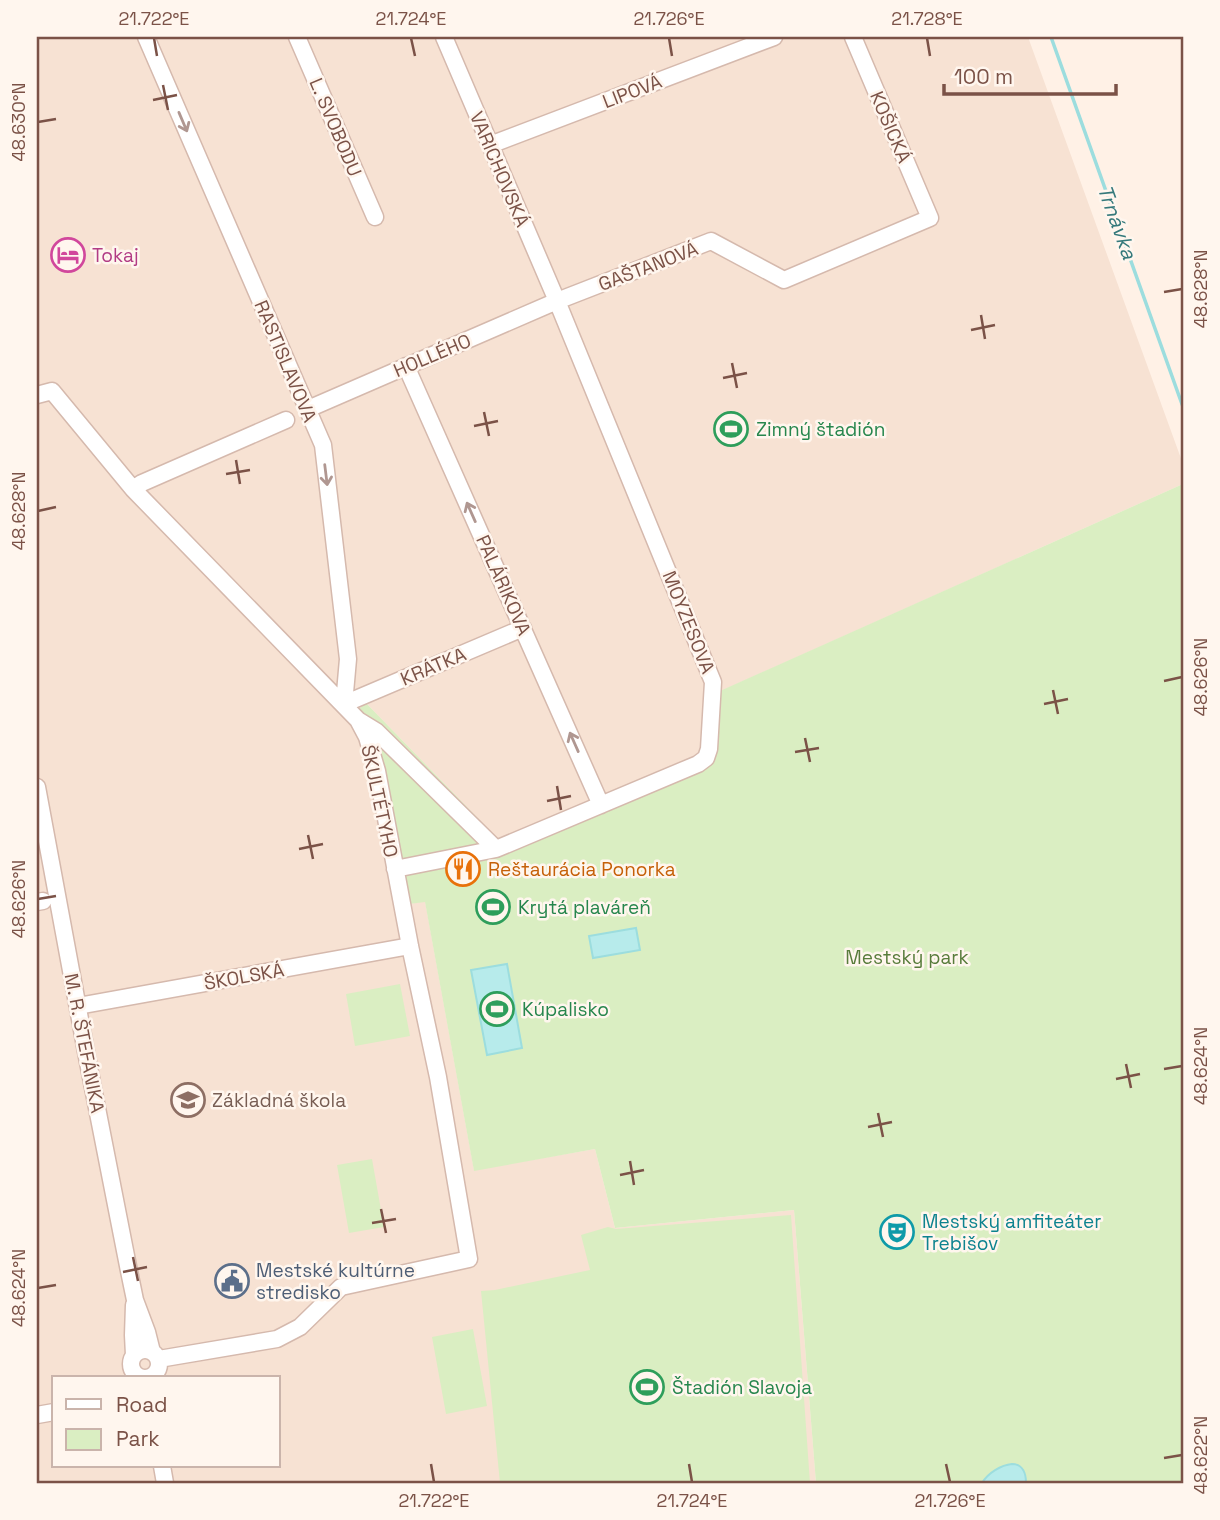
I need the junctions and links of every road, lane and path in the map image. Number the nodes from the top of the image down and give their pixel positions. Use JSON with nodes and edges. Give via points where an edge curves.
{"nodes":[{"id":1,"x":146,"y":37,"type":"edge"},
{"id":2,"x":297,"y":37,"type":"edge"},
{"id":3,"x":446,"y":37,"type":"edge"},
{"id":4,"x":774,"y":37,"type":"edge"},
{"id":5,"x":853,"y":37,"type":"edge"},
{"id":6,"x":490,"y":145,"type":"junction"},
{"id":7,"x":375,"y":217,"type":"dead end"},
{"id":8,"x":930,"y":218,"type":"joint"},
{"id":9,"x":557,"y":301,"type":"junction"},
{"id":10,"x":406,"y":366,"type":"junction"},
{"id":11,"x":37,"y":395,"type":"edge"},
{"id":12,"x":308,"y":410,"type":"junction"},
{"id":13,"x":286,"y":419,"type":"dead end"},
{"id":14,"x":133,"y":489,"type":"junction"},
{"id":15,"x":523,"y":628,"type":"junction"},
{"id":16,"x":344,"y":705,"type":"junction"},
{"id":17,"x":358,"y":720,"type":"junction"},
{"id":18,"x":37,"y":787,"type":"edge"},
{"id":19,"x":601,"y":805,"type":"junction"},
{"id":20,"x":495,"y":849,"type":"junction"},
{"id":21,"x":395,"y":869,"type":"junction"},
{"id":22,"x":410,"y":946,"type":"junction"},
{"id":23,"x":78,"y":1006,"type":"junction"},
{"id":24,"x":135,"y":1300,"type":"junction"},
{"id":25,"x":134,"y":1355,"type":"junction"},
{"id":26,"x":156,"y":1365,"type":"edge"},
{"id":27,"x":137,"y":1376,"type":"edge"}],
"edges":[{"from":1,"to":12,"type":"street","name":"RASTISLAVOVA","one_way":true},
{"from":2,"to":7,"type":"street","name":"L. SVOBODU"},
{"from":3,"to":6,"type":"street","name":"VARICHOVSKÁ"},
{"from":4,"to":6,"type":"street","name":"LIPOVÁ"},
{"from":5,"to":8,"type":"street","name":"KOŠICKÁ"},
{"from":6,"to":9,"type":"street","name":"VARICHOVSKÁ"},
{"from":8,"to":9,"type":"street","name":"GAŠTANOVÁ","via":[[784,280],[711,241]]},
{"from":9,"to":10,"type":"street","name":"HOLLÉHO"},
{"from":9,"to":19,"type":"street","name":"MOYZESOVA","via":[[713,682],[706,758]]},
{"from":10,"to":12,"type":"street","name":"HOLLÉHO"},
{"from":15,"to":10,"type":"street","name":"PALÁRIKOVA","one_way":true},
{"from":11,"to":14,"type":"street","name":"ŠKULTÉTYHO","via":[[52,391]]},
{"from":12,"to":16,"type":"street","name":"RASTISLAVOVA","one_way":true,"via":[[323,445],[348,659]]},
{"from":13,"to":14,"type":"street"},
{"from":14,"to":16,"type":"street","name":"ŠKULTÉTYHO"},
{"from":15,"to":16,"type":"street","name":"KRÁTKA"},
{"from":19,"to":15,"type":"street","name":"PALÁRIKOVA","one_way":true},
{"from":16,"to":17,"type":"street","name":"ŠKULTÉTYHO"},
{"from":17,"to":20,"type":"street","via":[[376,730]]},
{"from":17,"to":21,"type":"street","name":"ŠKULTÉTYHO","via":[[377,771]]},
{"from":18,"to":23,"type":"street","name":"M. R. ŠTEFÁNIKA"},
{"from":19,"to":20,"type":"street","name":"MOYZESOVA"},
{"from":20,"to":21,"type":"street","name":"MOYZESOVA"},
{"from":21,"to":22,"type":"street","name":"ŠKULTÉTYHO"},
{"from":22,"to":23,"type":"street","name":"ŠKOLSKÁ"},
{"from":22,"to":26,"type":"street","name":"ŠKULTÉTYHO","via":[[469,1259],[341,1287],[300,1327],[277,1339]]},
{"from":23,"to":24,"type":"street","name":"M. R. ŠTEFÁNIKA"},
{"from":24,"to":25,"type":"street","name":"M. R. ŠTEFÁNIKA"},
{"from":24,"to":26,"type":"street","name":"M. R. ŠTEFÁNIKA"},
{"from":25,"to":26,"type":"street","via":[[143,1350]]},
{"from":25,"to":27,"type":"street","via":[[131,1365]]}]}
